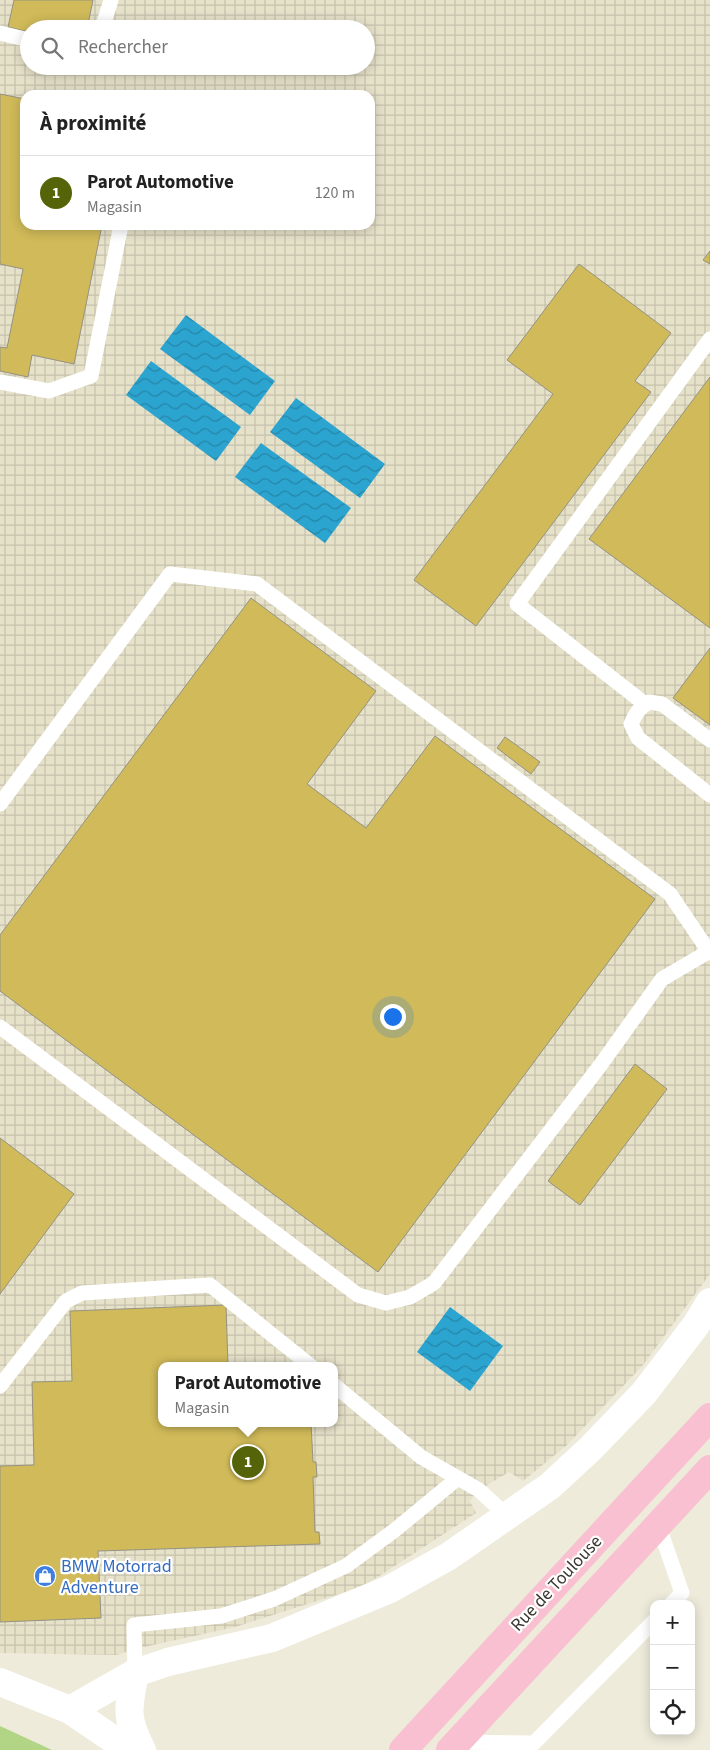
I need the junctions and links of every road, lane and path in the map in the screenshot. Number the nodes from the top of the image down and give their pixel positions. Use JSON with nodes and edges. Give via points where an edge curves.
{"nodes":[{"id":1,"x":110,"y":0,"type":"edge"},
{"id":2,"x":104,"y":20,"type":"edge"},
{"id":3,"x":0,"y":33,"type":"edge"},
{"id":4,"x":20,"y":38,"type":"edge"},
{"id":5,"x":120,"y":230,"type":"edge"},
{"id":6,"x":710,"y":339,"type":"edge"},
{"id":7,"x":0,"y":382,"type":"edge"},
{"id":8,"x":645,"y":704,"type":"junction"},
{"id":9,"x":710,"y":740,"type":"edge"},
{"id":10,"x":710,"y":795,"type":"edge"},
{"id":11,"x":0,"y":804,"type":"edge"},
{"id":12,"x":709,"y":953,"type":"edge"},
{"id":13,"x":0,"y":1027,"type":"edge"},
{"id":14,"x":710,"y":1302,"type":"edge"},
{"id":15,"x":306,"y":1362,"type":"edge"},
{"id":16,"x":0,"y":1386,"type":"edge"},
{"id":17,"x":338,"y":1388,"type":"edge"},
{"id":18,"x":710,"y":1417,"type":"edge"},
{"id":19,"x":710,"y":1469,"type":"edge"},
{"id":20,"x":458,"y":1478,"type":"junction"},
{"id":21,"x":506,"y":1516,"type":"junction"},
{"id":22,"x":658,"y":1524,"type":"junction"},
{"id":23,"x":675,"y":1600,"type":"edge"},
{"id":24,"x":650,"y":1625,"type":"edge"},
{"id":25,"x":135,"y":1673,"type":"junction"},
{"id":26,"x":0,"y":1682,"type":"edge"},
{"id":27,"x":70,"y":1710,"type":"junction"},
{"id":28,"x":454,"y":1746,"type":"edge"},
{"id":29,"x":129,"y":1750,"type":"edge"},
{"id":30,"x":142,"y":1750,"type":"edge"},
{"id":31,"x":403,"y":1750,"type":"edge"}],
"edges":[{"from":1,"to":2,"type":"lane"},
{"from":3,"to":4,"type":"lane"},
{"from":5,"to":7,"type":"lane","via":[[91,376],[49,391]]},
{"from":6,"to":8,"type":"lane","via":[[517,604]]},
{"from":8,"to":9,"type":"lane","via":[[662,704]]},
{"from":8,"to":10,"type":"lane","via":[[636,710],[631,724],[638,738]]},
{"from":11,"to":12,"type":"lane","via":[[170,574],[257,584],[670,894]]},
{"from":12,"to":13,"type":"lane","via":[[662,979],[602,1063],[434,1282],[410,1297],[386,1303],[358,1295]]},
{"from":14,"to":21,"type":"street","via":[[644,1393],[550,1486]]},
{"from":15,"to":16,"type":"lane","via":[[210,1285],[82,1294],[66,1301]]},
{"from":17,"to":20,"type":"lane","via":[[421,1457]]},
{"from":18,"to":31,"type":"main road","name":"Rue de Toulouse"},
{"from":19,"to":22,"type":"main road","name":"Rue de Toulouse"},
{"from":20,"to":21,"type":"lane","via":[[479,1490]]},
{"from":20,"to":25,"type":"lane","via":[[346,1566],[274,1599],[221,1616],[134,1625]]},
{"from":21,"to":25,"type":"street","via":[[449,1556],[390,1589],[272,1638]]},
{"from":22,"to":23,"type":"lane","via":[[682,1593]]},
{"from":22,"to":28,"type":"main road","name":"Rue de Toulouse"},
{"from":24,"to":28,"type":"lane","via":[[534,1744]]},
{"from":25,"to":27,"type":"street"},
{"from":25,"to":30,"type":"street","via":[[129,1702],[130,1728]]},
{"from":26,"to":27,"type":"street"},
{"from":27,"to":29,"type":"street"}]}
